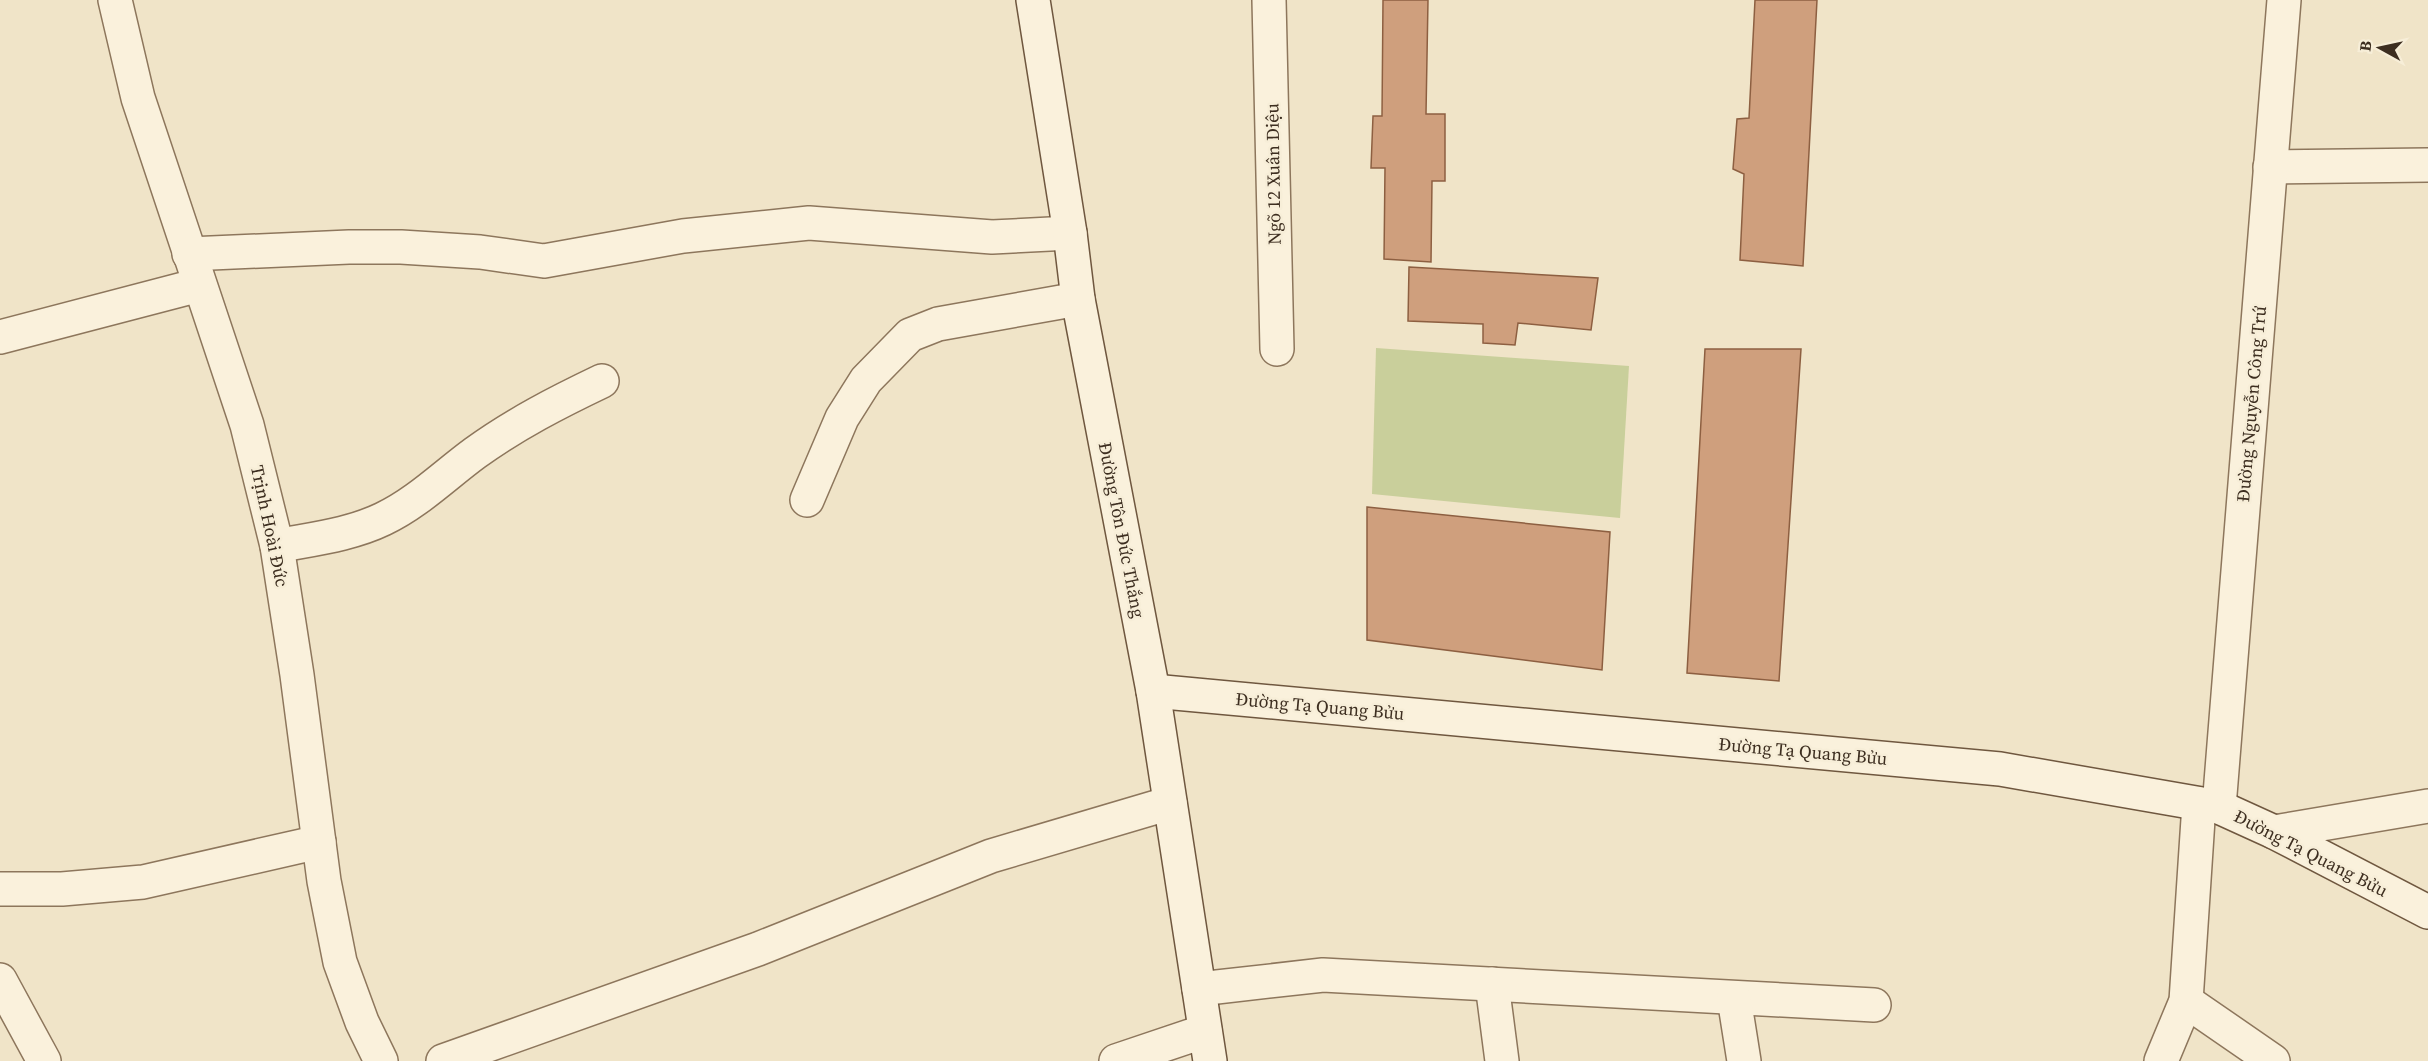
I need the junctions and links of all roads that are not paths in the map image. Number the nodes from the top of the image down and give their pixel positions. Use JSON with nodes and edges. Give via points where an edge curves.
{"nodes":[{"id":1,"x":115,"y":0,"type":"edge"},
{"id":2,"x":1033,"y":0,"type":"edge"},
{"id":3,"x":1269,"y":0,"type":"edge"},
{"id":4,"x":2284,"y":0,"type":"edge"},
{"id":5,"x":2428,"y":165,"type":"edge"},
{"id":6,"x":2270,"y":167,"type":"junction"},
{"id":7,"x":1070,"y":233,"type":"junction"},
{"id":8,"x":189,"y":254,"type":"junction"},
{"id":9,"x":199,"y":285,"type":"junction"},
{"id":10,"x":1078,"y":299,"type":"junction"},
{"id":11,"x":0,"y":337,"type":"edge"},
{"id":12,"x":1277,"y":349,"type":"dead end"},
{"id":13,"x":602,"y":381,"type":"dead end"},
{"id":14,"x":807,"y":500,"type":"dead end"},
{"id":15,"x":277,"y":546,"type":"junction"},
{"id":16,"x":1153,"y":691,"type":"junction"},
{"id":17,"x":1170,"y":803,"type":"junction"},
{"id":18,"x":2209,"y":806,"type":"junction"},
{"id":19,"x":2428,"y":806,"type":"edge"},
{"id":20,"x":2274,"y":832,"type":"junction"},
{"id":21,"x":319,"y":842,"type":"junction"},
{"id":22,"x":0,"y":890,"type":"edge"},
{"id":23,"x":2428,"y":912,"type":"edge"},
{"id":24,"x":0,"y":980,"type":"edge"},
{"id":25,"x":1492,"y":984,"type":"junction"},
{"id":26,"x":1199,"y":988,"type":"junction"},
{"id":27,"x":1734,"y":998,"type":"junction"},
{"id":28,"x":2186,"y":1001,"type":"junction"},
{"id":29,"x":1874,"y":1005,"type":"dead end"},
{"id":30,"x":1208,"y":1046,"type":"edge"},
{"id":31,"x":44,"y":1061,"type":"edge"},
{"id":32,"x":381,"y":1061,"type":"edge"},
{"id":33,"x":443,"y":1061,"type":"edge"},
{"id":34,"x":1116,"y":1061,"type":"edge"},
{"id":35,"x":1502,"y":1061,"type":"edge"},
{"id":36,"x":1744,"y":1061,"type":"edge"},
{"id":37,"x":2161,"y":1061,"type":"edge"},
{"id":38,"x":2273,"y":1061,"type":"edge"}],
"edges":[{"from":1,"to":8,"type":"street","name":"Trịnh Hoài Đức","via":[[138,98]]},
{"from":2,"to":7,"type":"street","name":"Đường Tôn Đức Thắng"},
{"from":3,"to":12,"type":"street","name":"Ngõ 12 Xuân Diệu"},
{"from":4,"to":6,"type":"street","name":"Đường Nguyễn Công Trứ"},
{"from":5,"to":6,"type":"street"},
{"from":6,"to":18,"type":"street","name":"Đường Nguyễn Công Trứ"},
{"from":7,"to":8,"type":"street","via":[[992,237],[809,223],[683,236],[544,261],[401,247]]},
{"from":7,"to":10,"type":"street","name":"Đường Tôn Đức Thắng"},
{"from":8,"to":9,"type":"street","name":"Trịnh Hoài Đức"},
{"from":9,"to":11,"type":"street"},
{"from":9,"to":15,"type":"street","name":"Trịnh Hoài Đức","via":[[247,425]]},
{"from":10,"to":14,"type":"street","via":[[938,324],[910,335],[866,380],[843,418]]},
{"from":10,"to":16,"type":"street","name":"Đường Tôn Đức Thắng"},
{"from":13,"to":15,"type":"street","via":[[536,414],[478,451],[410,505],[383,519],[356,530]]},
{"from":15,"to":21,"type":"street","name":"Trịnh Hoài Đức"},
{"from":16,"to":17,"type":"street","name":"Đường Tôn Đức Thắng"},
{"from":16,"to":18,"type":"street","name":"Đường Tạ Quang Bửu","via":[[2000,769]]},
{"from":17,"to":26,"type":"street","name":"Đường Tôn Đức Thắng"},
{"from":17,"to":33,"type":"street","via":[[991,856],[758,949]]},
{"from":18,"to":20,"type":"street","name":"Đường Tạ Quang Bửu"},
{"from":18,"to":28,"type":"street","name":"Đường Nguyễn Công Trứ"},
{"from":19,"to":20,"type":"street"},
{"from":20,"to":23,"type":"street","name":"Đường Tạ Quang Bửu"},
{"from":21,"to":22,"type":"street","via":[[143,882]]},
{"from":21,"to":32,"type":"street","name":"Trịnh Hoài Đức","via":[[340,962]]},
{"from":24,"to":31,"type":"street"},
{"from":25,"to":26,"type":"street","via":[[1323,975]]},
{"from":25,"to":27,"type":"street"},
{"from":25,"to":35,"type":"street"},
{"from":26,"to":30,"type":"street","name":"Đường Tôn Đức Thắng"},
{"from":27,"to":29,"type":"street"},
{"from":27,"to":36,"type":"street"},
{"from":28,"to":37,"type":"street","name":"Đường Nguyễn Công Trứ"},
{"from":28,"to":38,"type":"street"},
{"from":30,"to":34,"type":"street"}]}
